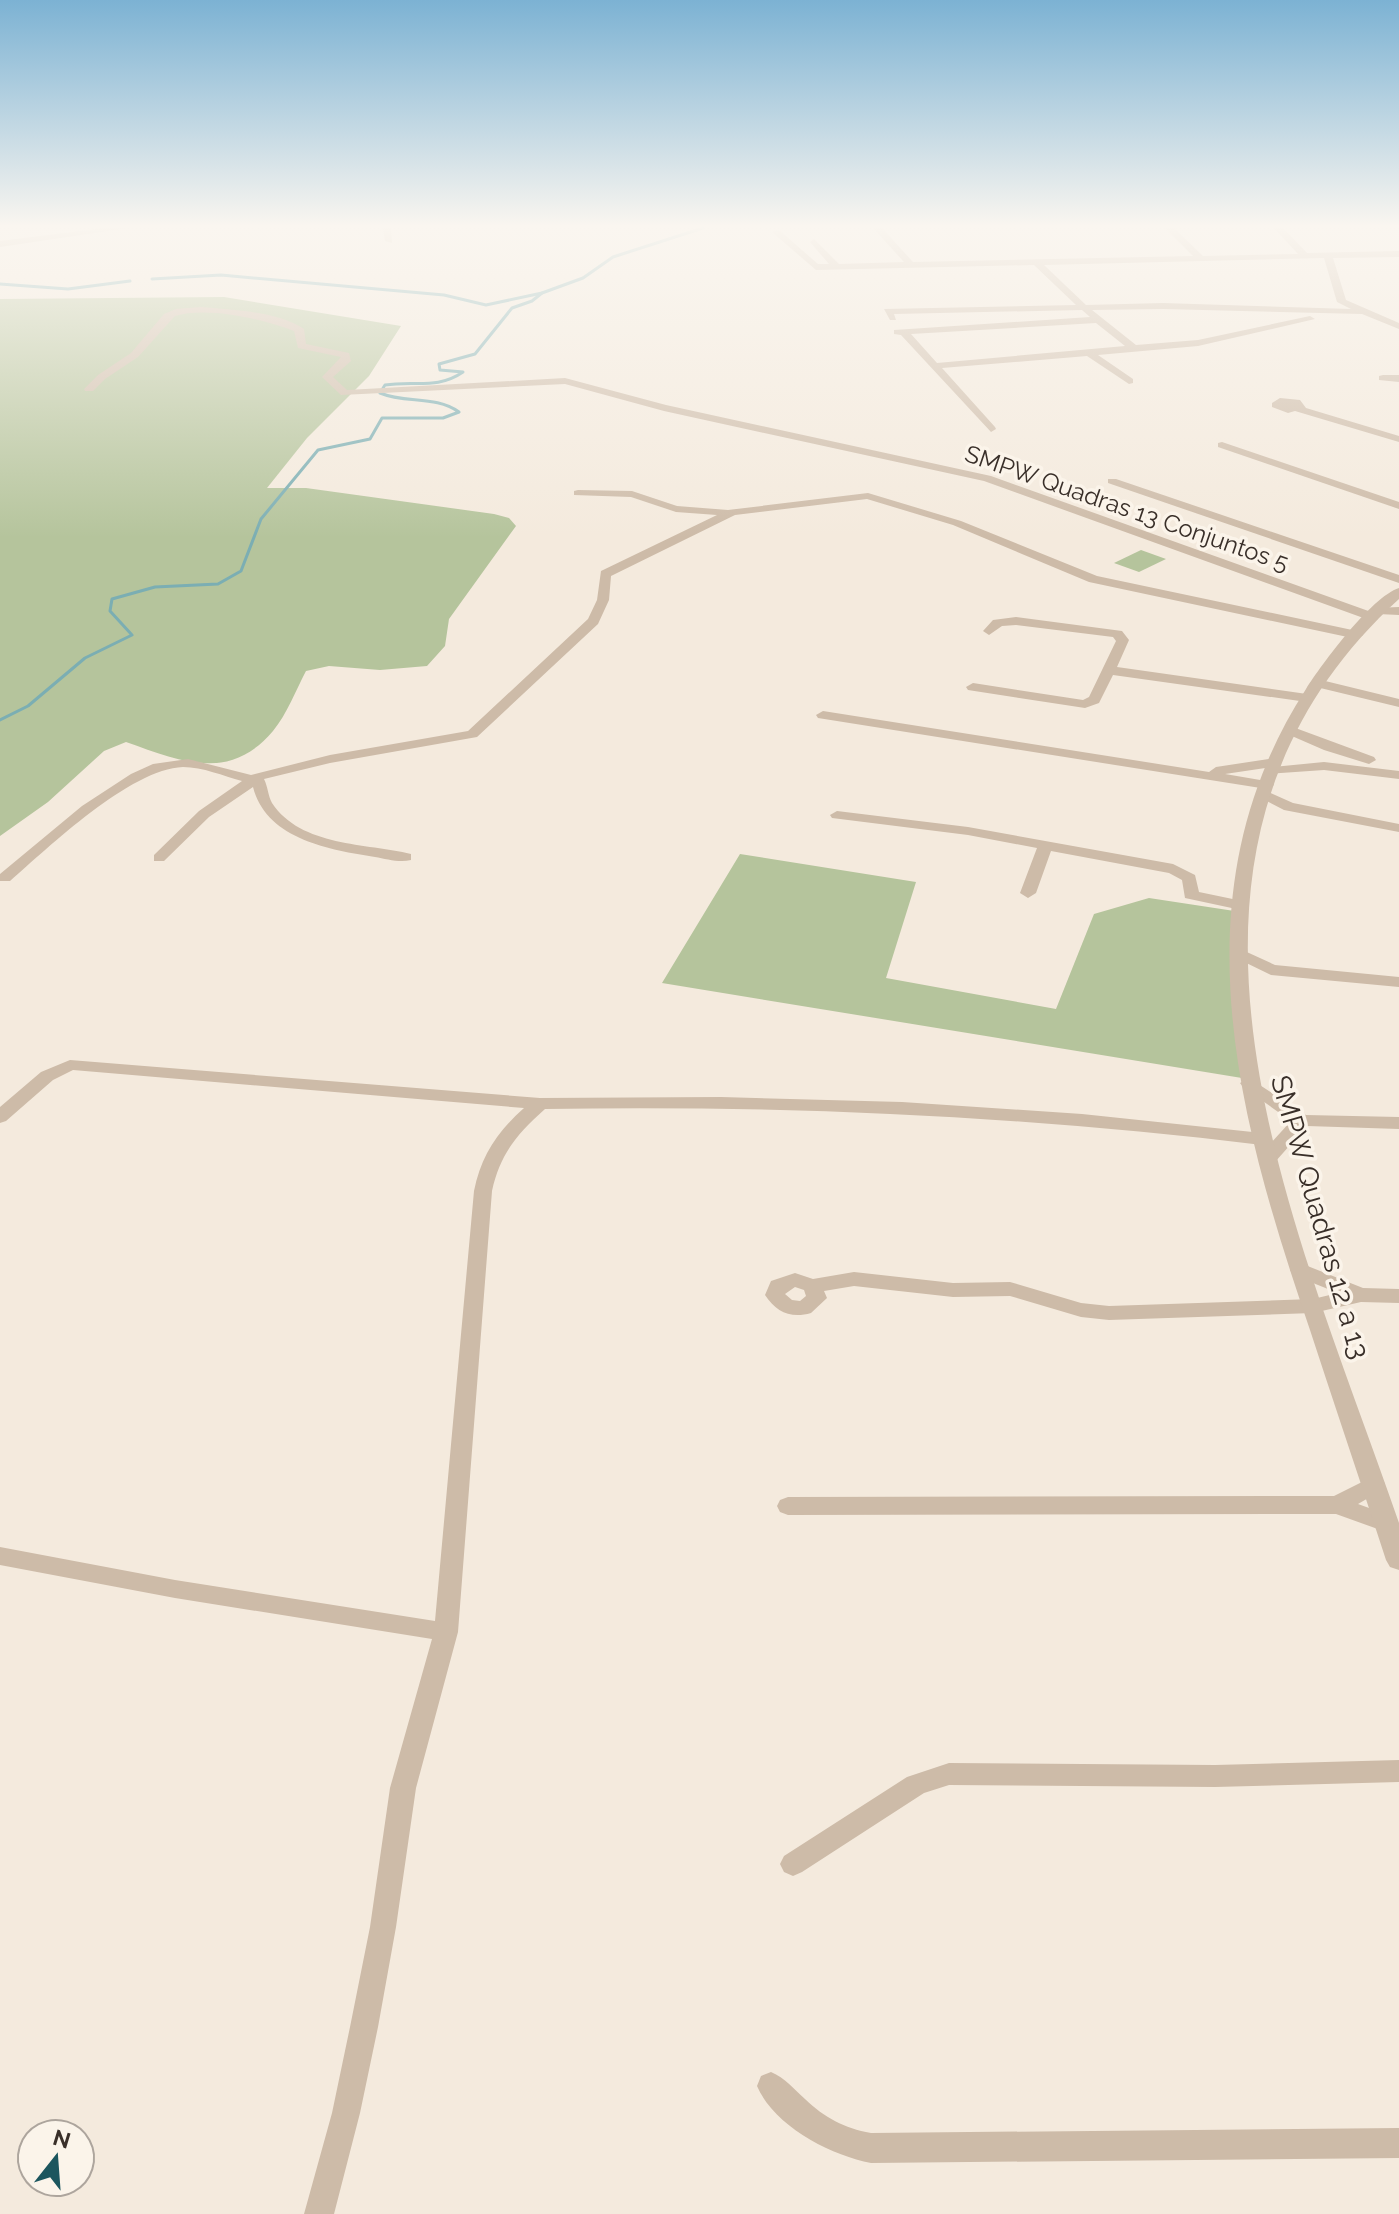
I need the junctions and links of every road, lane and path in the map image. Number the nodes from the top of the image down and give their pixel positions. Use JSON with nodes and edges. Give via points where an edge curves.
{"nodes":[{"id":1,"x":156,"y":331,"type":"edge"},
{"id":2,"x":299,"y":331,"type":"edge"},
{"id":3,"x":912,"y":331,"type":"edge"},
{"id":4,"x":1110,"y":331,"type":"edge"},
{"id":5,"x":1252,"y":331,"type":"edge"},
{"id":6,"x":1133,"y":348,"type":"junction"},
{"id":7,"x":1088,"y":352,"type":"junction"},
{"id":8,"x":933,"y":366,"type":"junction"},
{"id":9,"x":1129,"y":381,"type":"dead end"},
{"id":10,"x":89,"y":389,"type":"dead end"},
{"id":11,"x":1299,"y":409,"type":"dead end"},
{"id":12,"x":991,"y":429,"type":"dead end"},
{"id":13,"x":1399,"y":439,"type":"edge"},
{"id":14,"x":1222,"y":445,"type":"dead end"},
{"id":15,"x":1112,"y":481,"type":"dead end"},
{"id":16,"x":578,"y":493,"type":"dead end"},
{"id":17,"x":1399,"y":506,"type":"edge"},
{"id":18,"x":732,"y":512,"type":"junction"},
{"id":19,"x":1392,"y":601,"type":"edge"},
{"id":20,"x":989,"y":631,"type":"dead end"},
{"id":21,"x":1357,"y":635,"type":"junction"},
{"id":22,"x":1109,"y":670,"type":"junction"},
{"id":23,"x":973,"y":687,"type":"dead end"},
{"id":24,"x":1312,"y":690,"type":"junction"},
{"id":25,"x":1399,"y":703,"type":"edge"},
{"id":26,"x":823,"y":715,"type":"dead end"},
{"id":27,"x":1290,"y":730,"type":"junction"},
{"id":28,"x":1322,"y":744,"type":"junction"},
{"id":29,"x":1315,"y":766,"type":"junction"},
{"id":30,"x":1399,"y":767,"type":"edge"},
{"id":31,"x":1241,"y":774,"type":"junction"},
{"id":32,"x":1399,"y":775,"type":"edge"},
{"id":33,"x":254,"y":778,"type":"junction"},
{"id":34,"x":1267,"y":785,"type":"junction"},
{"id":35,"x":837,"y":815,"type":"dead end"},
{"id":36,"x":1399,"y":828,"type":"edge"},
{"id":37,"x":1046,"y":844,"type":"junction"},
{"id":38,"x":406,"y":857,"type":"dead end"},
{"id":39,"x":159,"y":858,"type":"dead end"},
{"id":40,"x":5,"y":878,"type":"dead end"},
{"id":41,"x":1028,"y":893,"type":"dead end"},
{"id":42,"x":1241,"y":905,"type":"junction"},
{"id":43,"x":1238,"y":953,"type":"junction"},
{"id":44,"x":1271,"y":970,"type":"junction"},
{"id":45,"x":1399,"y":982,"type":"edge"},
{"id":46,"x":1238,"y":992,"type":"junction"},
{"id":47,"x":1249,"y":1083,"type":"junction"},
{"id":48,"x":540,"y":1104,"type":"junction"},
{"id":49,"x":0,"y":1117,"type":"edge"},
{"id":50,"x":1302,"y":1120,"type":"junction"},
{"id":51,"x":1399,"y":1123,"type":"edge"},
{"id":52,"x":1265,"y":1149,"type":"junction"},
{"id":53,"x":1300,"y":1270,"type":"junction"},
{"id":54,"x":812,"y":1286,"type":"dead end"},
{"id":55,"x":1361,"y":1295,"type":"junction"},
{"id":56,"x":1399,"y":1296,"type":"edge"},
{"id":57,"x":1313,"y":1306,"type":"junction"},
{"id":58,"x":1374,"y":1484,"type":"junction"},
{"id":59,"x":1337,"y":1505,"type":"junction"},
{"id":60,"x":788,"y":1506,"type":"dead end"},
{"id":61,"x":1386,"y":1523,"type":"junction"},
{"id":62,"x":0,"y":1556,"type":"edge"},
{"id":63,"x":1399,"y":1560,"type":"edge"},
{"id":64,"x":446,"y":1632,"type":"junction"},
{"id":65,"x":1399,"y":1771,"type":"edge"},
{"id":66,"x":793,"y":1864,"type":"dead end"},
{"id":67,"x":771,"y":2086,"type":"dead end"},
{"id":68,"x":1399,"y":2143,"type":"edge"},
{"id":69,"x":319,"y":2214,"type":"edge"}],
"edges":[{"from":1,"to":10,"type":"street","name":"SMPW Quadras 13 Conjuntos 5"},
{"from":2,"to":19,"type":"street","name":"SMPW Quadras 13 Conjuntos 5","via":[[301,346],[346,355],[327,377],[345,393],[565,381],[664,408],[987,478]]},
{"from":3,"to":8,"type":"street","via":[[901,332]]},
{"from":4,"to":6,"type":"street"},
{"from":5,"to":6,"type":"street","via":[[1198,343]]},
{"from":6,"to":7,"type":"street"},
{"from":7,"to":8,"type":"street"},
{"from":7,"to":9,"type":"street"},
{"from":8,"to":12,"type":"street"},
{"from":11,"to":13,"type":"street"},
{"from":14,"to":17,"type":"street"},
{"from":15,"to":19,"type":"street"},
{"from":16,"to":18,"type":"street","via":[[632,494],[676,509]]},
{"from":18,"to":21,"type":"street","via":[[854,496],[880,498],[957,523],[1093,579]]},
{"from":18,"to":33,"type":"street","via":[[605,574],[594,621],[472,734]]},
{"from":19,"to":21,"type":"street","name":"SMPW Quadras 12 a 13"},
{"from":20,"to":22,"type":"street","via":[[998,623],[1016,621],[1117,634],[1123,640]]},
{"from":21,"to":24,"type":"street","name":"SMPW Quadras 12 a 13"},
{"from":22,"to":23,"type":"street","via":[[1094,700],[1085,704]]},
{"from":22,"to":24,"type":"street"},
{"from":24,"to":25,"type":"street"},
{"from":24,"to":27,"type":"street","name":"SMPW Quadras 12 a 13"},
{"from":26,"to":31,"type":"street","via":[[1193,772]]},
{"from":27,"to":28,"type":"street"},
{"from":27,"to":34,"type":"street","name":"SMPW Quadras 12 a 13"},
{"from":28,"to":29,"type":"street"},
{"from":28,"to":30,"type":"street"},
{"from":29,"to":32,"type":"street"},
{"from":29,"to":34,"type":"street"},
{"from":31,"to":34,"type":"street"},
{"from":31,"to":34,"type":"street"},
{"from":33,"to":38,"type":"street","via":[[268,807],[305,836]]},
{"from":33,"to":39,"type":"street","via":[[204,814]]},
{"from":33,"to":40,"type":"street","via":[[189,763],[153,771],[110,794]]},
{"from":34,"to":36,"type":"street","via":[[1289,807]]},
{"from":34,"to":42,"type":"street","name":"SMPW Quadras 12 a 13"},
{"from":35,"to":37,"type":"street"},
{"from":37,"to":41,"type":"street"},
{"from":37,"to":42,"type":"street","via":[[1179,871],[1190,878],[1191,895]]},
{"from":42,"to":43,"type":"street","name":"SMPW Quadras 12 a 13"},
{"from":43,"to":44,"type":"street"},
{"from":43,"to":46,"type":"street","name":"SMPW Quadras 12 a 13"},
{"from":44,"to":45,"type":"street"},
{"from":44,"to":46,"type":"street"},
{"from":46,"to":47,"type":"street","name":"SMPW Quadras 12 a 13"},
{"from":47,"to":50,"type":"street"},
{"from":47,"to":52,"type":"street","name":"SMPW Quadras 12 a 13"},
{"from":48,"to":49,"type":"street","via":[[70,1065],[47,1076]]},
{"from":48,"to":52,"type":"street","via":[[699,1100],[944,1109],[1122,1121]]},
{"from":48,"to":64,"type":"street","via":[[503,1138],[486,1174]]},
{"from":50,"to":51,"type":"street"},
{"from":50,"to":52,"type":"street"},
{"from":52,"to":53,"type":"street","name":"SMPW Quadras 12 a 13"},
{"from":53,"to":55,"type":"street"},
{"from":53,"to":57,"type":"street","name":"SMPW Quadras 12 a 13"},
{"from":54,"to":57,"type":"street","via":[[854,1279],[953,1290],[1010,1289],[1109,1313]]},
{"from":55,"to":56,"type":"street"},
{"from":55,"to":57,"type":"street"},
{"from":57,"to":58,"type":"street","name":"SMPW Quadras 12 a 13"},
{"from":58,"to":59,"type":"street"},
{"from":58,"to":61,"type":"street","name":"SMPW Quadras 12 a 13"},
{"from":59,"to":60,"type":"street"},
{"from":59,"to":61,"type":"street"},
{"from":61,"to":63,"type":"street","name":"SMPW Quadras 12 a 13"},
{"from":62,"to":64,"type":"street"},
{"from":64,"to":69,"type":"street","via":[[403,1788],[364,2027]]},
{"from":65,"to":66,"type":"street","via":[[949,1774],[916,1785]]},
{"from":67,"to":68,"type":"street","via":[[817,2131],[871,2148]]}]}
